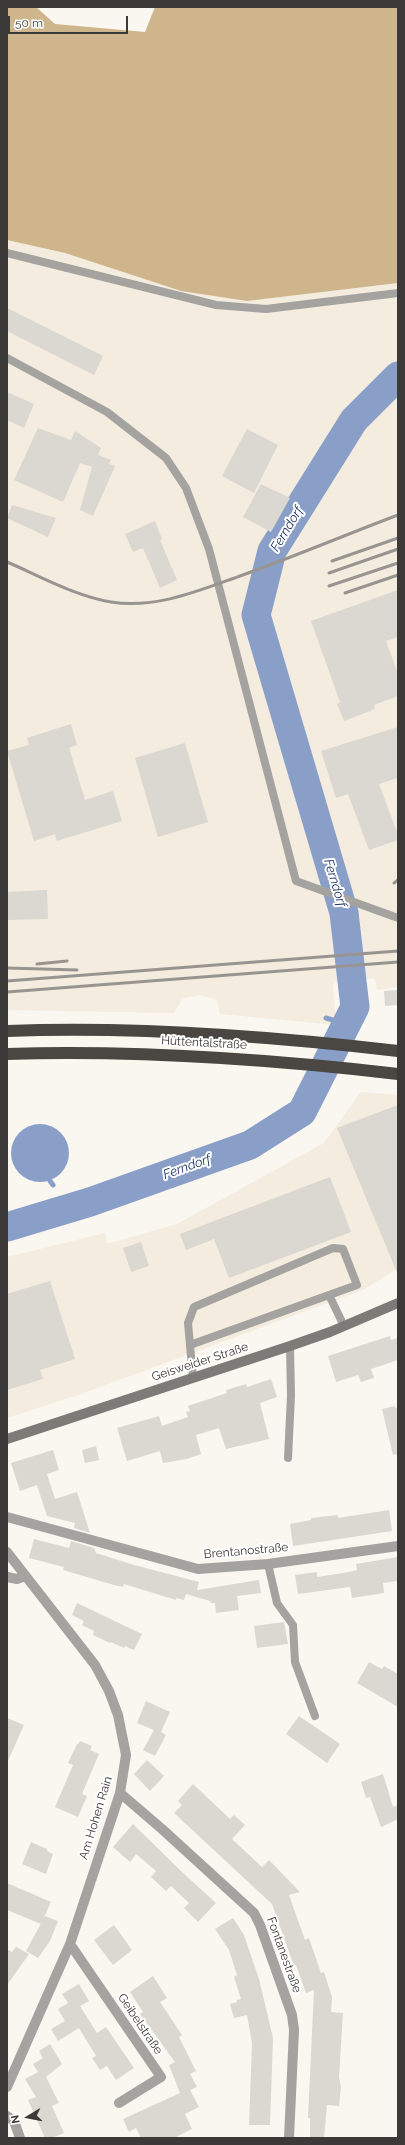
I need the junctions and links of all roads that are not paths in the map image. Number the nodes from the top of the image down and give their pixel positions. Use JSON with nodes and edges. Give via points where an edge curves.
{"nodes":[{"id":1,"x":7,"y":253,"type":"edge"},
{"id":2,"x":398,"y":293,"type":"edge"},
{"id":3,"x":7,"y":358,"type":"edge"},
{"id":4,"x":398,"y":918,"type":"edge"},
{"id":5,"x":7,"y":1031,"type":"edge"},
{"id":6,"x":398,"y":1052,"type":"edge"},
{"id":7,"x":7,"y":1054,"type":"edge"},
{"id":8,"x":398,"y":1074,"type":"edge"},
{"id":9,"x":329,"y":1295,"type":"junction"},
{"id":10,"x":398,"y":1303,"type":"edge"},
{"id":11,"x":344,"y":1326,"type":"junction"},
{"id":12,"x":190,"y":1345,"type":"junction"},
{"id":13,"x":290,"y":1346,"type":"junction"},
{"id":14,"x":194,"y":1378,"type":"junction"},
{"id":15,"x":7,"y":1439,"type":"edge"},
{"id":16,"x":288,"y":1458,"type":"dead end"},
{"id":17,"x":7,"y":1517,"type":"edge"},
{"id":18,"x":398,"y":1546,"type":"edge"},
{"id":19,"x":7,"y":1552,"type":"edge"},
{"id":20,"x":268,"y":1564,"type":"junction"},
{"id":21,"x":25,"y":1576,"type":"junction"},
{"id":22,"x":7,"y":1577,"type":"edge"},
{"id":23,"x":315,"y":1716,"type":"dead end"},
{"id":24,"x":120,"y":1792,"type":"junction"},
{"id":25,"x":70,"y":1944,"type":"junction"},
{"id":26,"x":7,"y":2087,"type":"edge"},
{"id":27,"x":119,"y":2103,"type":"dead end"},
{"id":28,"x":7,"y":2116,"type":"edge"},
{"id":29,"x":20,"y":2138,"type":"edge"},
{"id":30,"x":289,"y":2138,"type":"edge"}],
"edges":[{"from":1,"to":2,"type":"lane","via":[[216,305],[266,310]]},
{"from":3,"to":4,"type":"lane","via":[[107,412],[166,458],[186,488],[209,550],[296,881]]},
{"from":5,"to":6,"type":"highway","name":"Hüttentalstraße","via":[[214,1034],[303,1040]]},
{"from":7,"to":8,"type":"highway","name":"Hüttentalstraße","via":[[111,1053],[213,1057]]},
{"from":9,"to":11,"type":"lane"},
{"from":9,"to":12,"type":"lane"},
{"from":9,"to":12,"type":"lane","via":[[357,1285],[344,1249],[333,1248],[194,1307],[188,1323]]},
{"from":10,"to":11,"type":"main road","name":"Geisweider Straße"},
{"from":11,"to":13,"type":"main road","name":"Geisweider Straße"},
{"from":12,"to":14,"type":"lane"},
{"from":13,"to":14,"type":"main road","name":"Geisweider Straße"},
{"from":13,"to":16,"type":"lane"},
{"from":14,"to":15,"type":"main road","name":"Geisweider Straße"},
{"from":17,"to":20,"type":"street","name":"Brentanostraße","via":[[198,1569]]},
{"from":18,"to":20,"type":"street","name":"Brentanostraße"},
{"from":19,"to":21,"type":"street","name":"Am Hohen Rain"},
{"from":20,"to":23,"type":"lane","via":[[277,1603],[293,1625],[295,1662]]},
{"from":21,"to":22,"type":"street","via":[[16,1579]]},
{"from":21,"to":24,"type":"street","name":"Am Hohen Rain","via":[[95,1665],[109,1691],[125,1743]]},
{"from":24,"to":25,"type":"street","name":"Am Hohen Rain"},
{"from":24,"to":30,"type":"street","name":"Fontanestraße","via":[[254,1913],[260,1924],[292,2015],[294,2030]]},
{"from":25,"to":26,"type":"street","name":"Am Hohen Rain"},
{"from":25,"to":27,"type":"street","name":"Geibelstraße","via":[[161,2077]]},
{"from":28,"to":29,"type":"street","via":[[14,2121]]}]}
